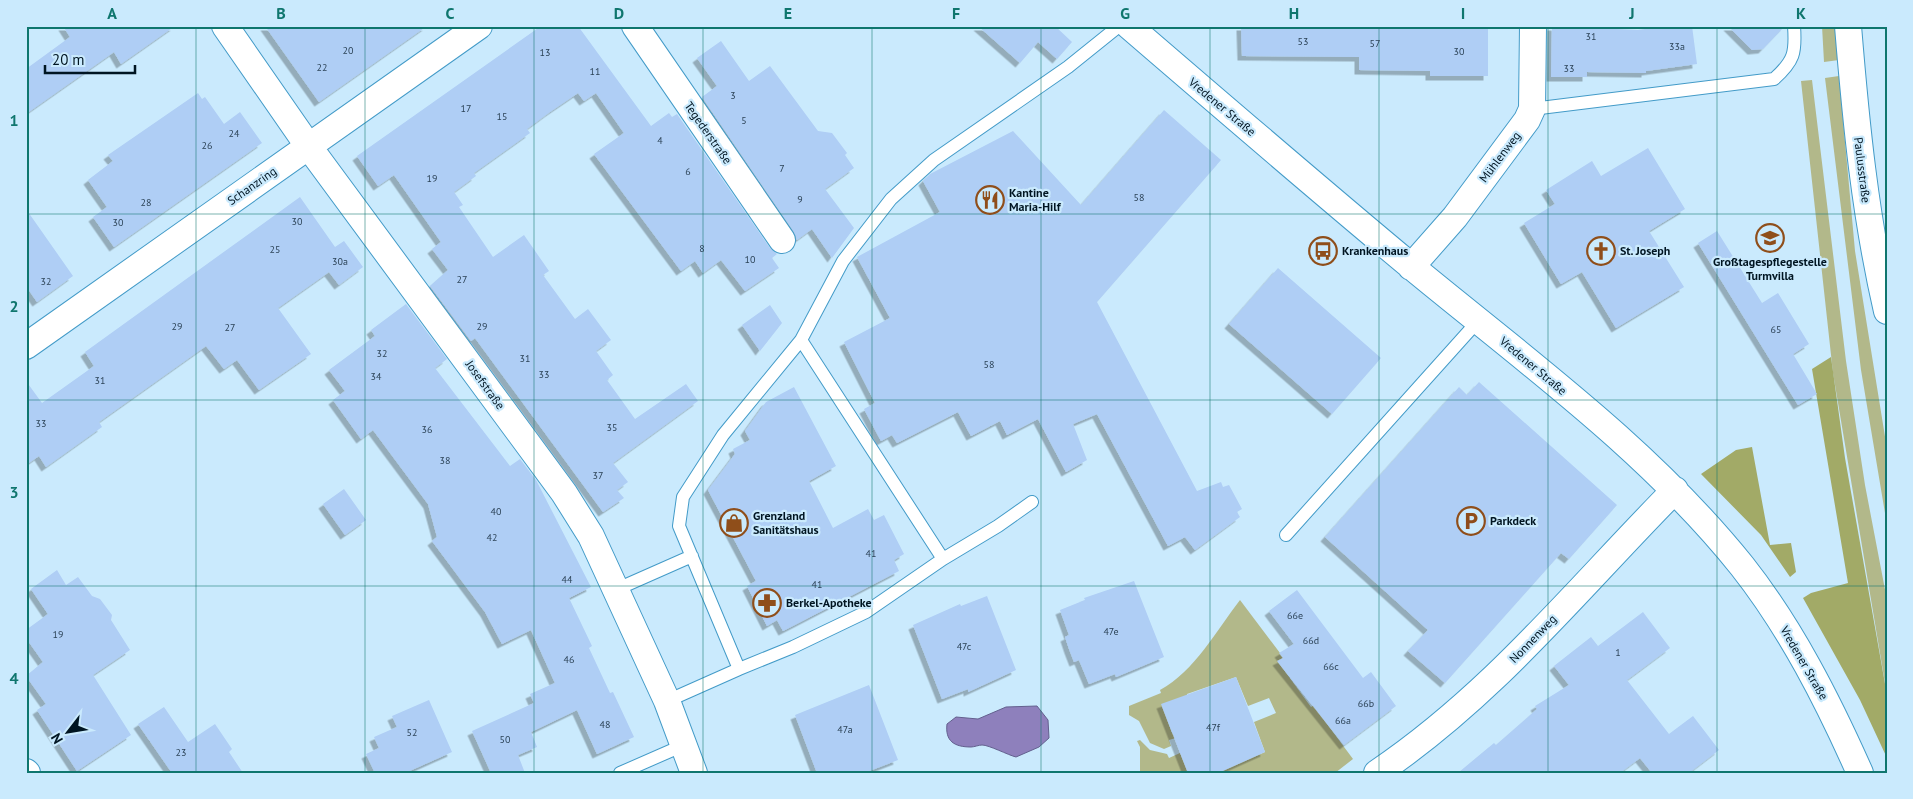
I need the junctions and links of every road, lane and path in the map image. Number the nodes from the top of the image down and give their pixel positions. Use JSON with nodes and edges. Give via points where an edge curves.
{"nodes":[{"id":1,"x":225,"y":26,"type":"edge"},
{"id":2,"x":479,"y":26,"type":"edge"},
{"id":3,"x":634,"y":26,"type":"edge"},
{"id":4,"x":1119,"y":26,"type":"edge"},
{"id":5,"x":1129,"y":26,"type":"edge"},
{"id":6,"x":1533,"y":26,"type":"edge"},
{"id":7,"x":1794,"y":26,"type":"edge"},
{"id":8,"x":1848,"y":26,"type":"edge"},
{"id":9,"x":1532,"y":109,"type":"junction"},
{"id":10,"x":309,"y":147,"type":"junction"},
{"id":11,"x":782,"y":240,"type":"dead end"},
{"id":12,"x":1879,"y":247,"type":"edge"},
{"id":13,"x":1412,"y":267,"type":"junction"},
{"id":14,"x":1887,"y":311,"type":"edge"},
{"id":15,"x":1478,"y":321,"type":"junction"},
{"id":16,"x":801,"y":340,"type":"junction"},
{"id":17,"x":26,"y":346,"type":"edge"},
{"id":18,"x":1675,"y":490,"type":"junction"},
{"id":19,"x":1032,"y":502,"type":"dead end"},
{"id":20,"x":1286,"y":535,"type":"dead end"},
{"id":21,"x":692,"y":556,"type":"junction"},
{"id":22,"x":943,"y":559,"type":"junction"},
{"id":23,"x":615,"y":590,"type":"junction"},
{"id":24,"x":739,"y":669,"type":"junction"},
{"id":25,"x":667,"y":701,"type":"junction"},
{"id":26,"x":684,"y":745,"type":"junction"},
{"id":27,"x":620,"y":773,"type":"edge"},
{"id":28,"x":694,"y":773,"type":"edge"},
{"id":29,"x":1377,"y":773,"type":"edge"},
{"id":30,"x":1860,"y":773,"type":"edge"}],
"edges":[{"from":1,"to":10,"type":"street","name":"Josefstraße"},
{"from":2,"to":10,"type":"street","name":"Schanzring"},
{"from":3,"to":11,"type":"street","name":"Tegederstraße"},
{"from":4,"to":16,"type":"lane","via":[[1068,67],[934,160],[891,199],[843,261]]},
{"from":5,"to":13,"type":"street","name":"Vredener Straße"},
{"from":6,"to":9,"type":"street","name":"Mühlenweg"},
{"from":7,"to":9,"type":"lane","via":[[1795,41],[1790,64],[1774,79]]},
{"from":8,"to":12,"type":"street","name":"Paulusstraße","via":[[1858,150]]},
{"from":9,"to":13,"type":"street","name":"Mühlenweg","via":[[1520,132],[1473,194]]},
{"from":10,"to":17,"type":"street","name":"Schanzring"},
{"from":10,"to":23,"type":"street","name":"Josefstraße","via":[[564,493],[591,536]]},
{"from":12,"to":14,"type":"street","name":"Paulusstraße"},
{"from":13,"to":15,"type":"street","name":"Vredener Straße"},
{"from":15,"to":18,"type":"street","name":"Vredener Straße"},
{"from":15,"to":20,"type":"lane"},
{"from":16,"to":21,"type":"lane","via":[[723,435],[683,497],[679,526]]},
{"from":16,"to":22,"type":"lane"},
{"from":18,"to":29,"type":"street","name":"Nonnenweg","via":[[1474,698]]},
{"from":18,"to":30,"type":"street","name":"Vredener Straße","via":[[1743,568],[1779,618],[1825,698]]},
{"from":19,"to":22,"type":"lane"},
{"from":21,"to":23,"type":"lane"},
{"from":21,"to":24,"type":"lane"},
{"from":22,"to":24,"type":"lane","via":[[866,612]]},
{"from":23,"to":25,"type":"street","name":"Josefstraße"},
{"from":24,"to":25,"type":"lane"},
{"from":25,"to":26,"type":"street","name":"Josefstraße"},
{"from":26,"to":27,"type":"lane"},
{"from":26,"to":28,"type":"street","name":"Josefstraße"}]}
